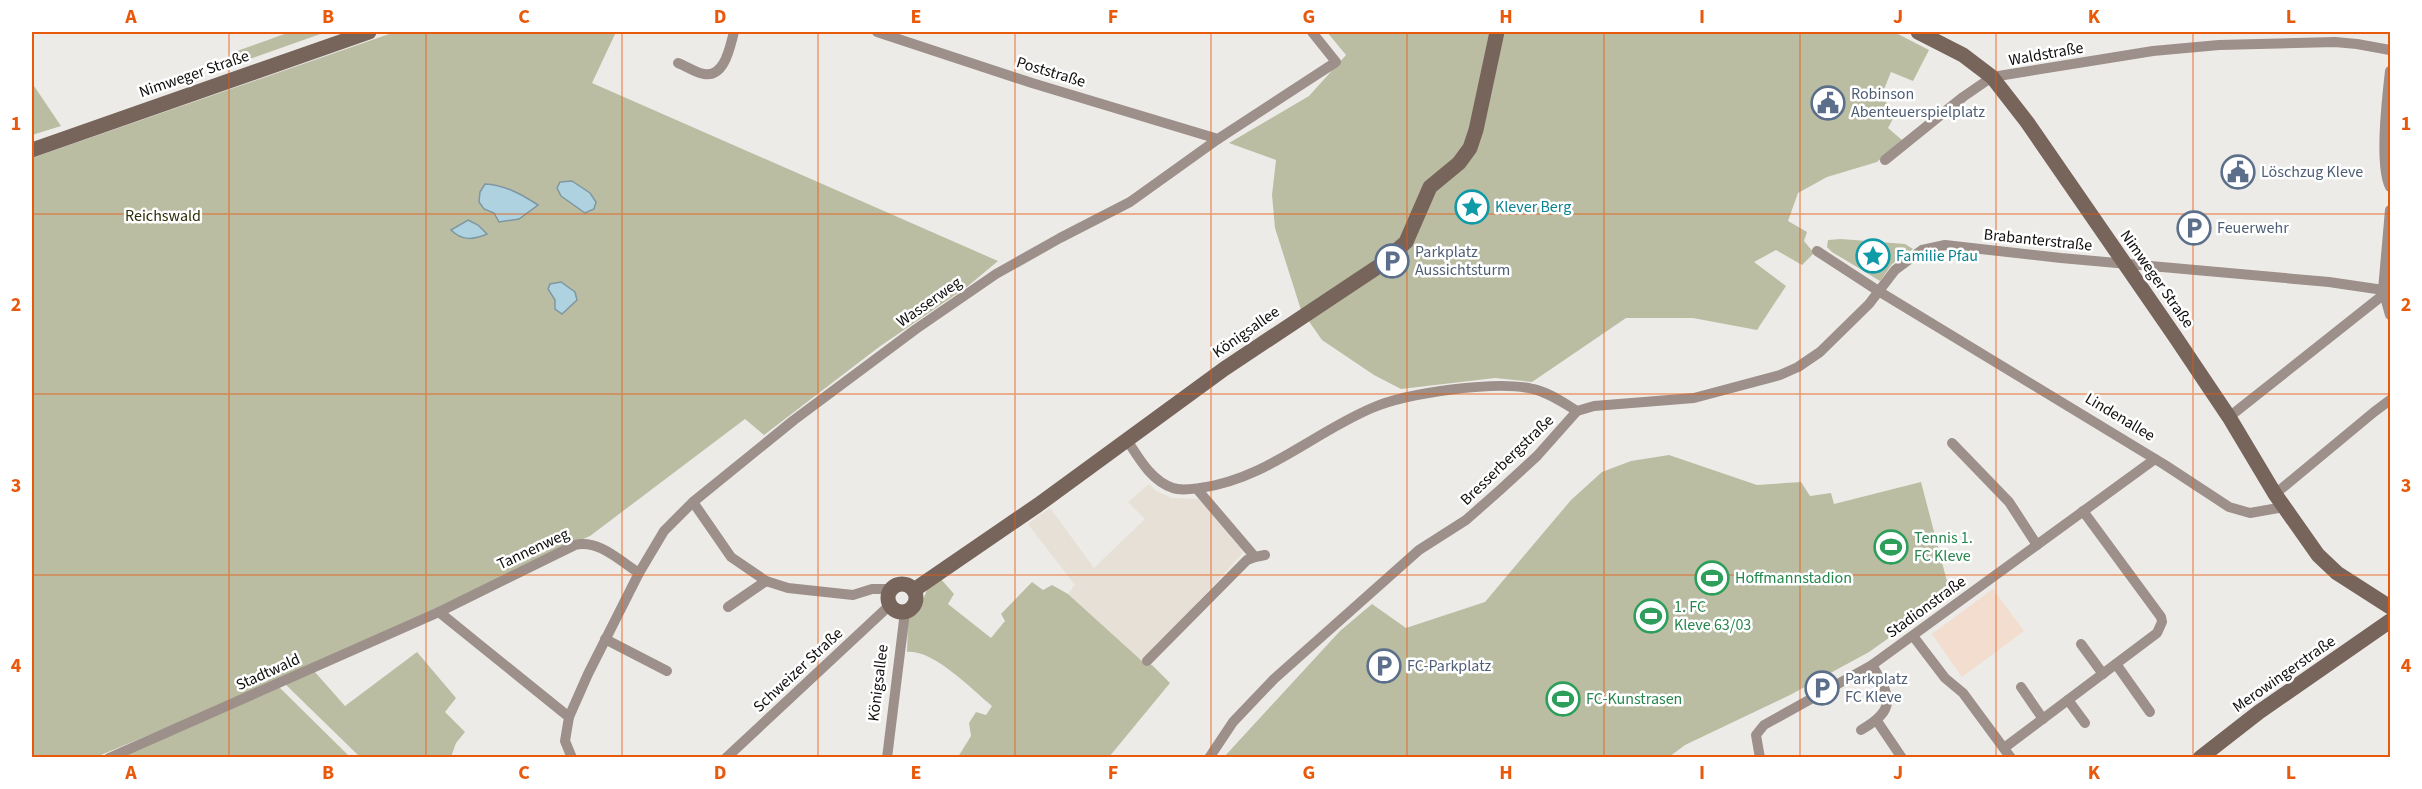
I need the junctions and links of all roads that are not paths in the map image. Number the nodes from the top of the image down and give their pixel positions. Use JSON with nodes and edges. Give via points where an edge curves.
{"nodes":[{"id":1,"x":369,"y":32,"type":"edge"},
{"id":2,"x":734,"y":32,"type":"edge"},
{"id":3,"x":877,"y":32,"type":"edge"},
{"id":4,"x":1311,"y":32,"type":"edge"},
{"id":5,"x":1497,"y":32,"type":"edge"},
{"id":6,"x":1918,"y":32,"type":"edge"},
{"id":7,"x":2391,"y":50,"type":"edge"},
{"id":8,"x":678,"y":63,"type":"dead end"},
{"id":9,"x":2391,"y":71,"type":"edge"},
{"id":10,"x":1992,"y":77,"type":"junction"},
{"id":11,"x":1218,"y":139,"type":"junction"},
{"id":12,"x":32,"y":150,"type":"edge"},
{"id":13,"x":1885,"y":160,"type":"dead end"},
{"id":14,"x":2391,"y":187,"type":"edge"},
{"id":15,"x":2391,"y":210,"type":"edge"},
{"id":16,"x":1817,"y":250,"type":"dead end"},
{"id":17,"x":2122,"y":263,"type":"junction"},
{"id":18,"x":1880,"y":292,"type":"junction"},
{"id":19,"x":2386,"y":292,"type":"edge"},
{"id":20,"x":2391,"y":315,"type":"edge"},
{"id":21,"x":2391,"y":400,"type":"edge"},
{"id":22,"x":1577,"y":411,"type":"junction"},
{"id":23,"x":2229,"y":417,"type":"junction"},
{"id":24,"x":1127,"y":440,"type":"junction"},
{"id":25,"x":1952,"y":443,"type":"dead end"},
{"id":26,"x":2155,"y":459,"type":"junction"},
{"id":27,"x":1197,"y":489,"type":"junction"},
{"id":28,"x":2279,"y":500,"type":"junction"},
{"id":29,"x":693,"y":502,"type":"junction"},
{"id":30,"x":2084,"y":511,"type":"junction"},
{"id":31,"x":2037,"y":545,"type":"junction"},
{"id":32,"x":639,"y":573,"type":"junction"},
{"id":33,"x":766,"y":581,"type":"junction"},
{"id":34,"x":914,"y":590,"type":"junction"},
{"id":35,"x":890,"y":597,"type":"junction"},
{"id":36,"x":728,"y":607,"type":"dead end"},
{"id":37,"x":2391,"y":607,"type":"edge"},
{"id":38,"x":439,"y":612,"type":"junction"},
{"id":39,"x":905,"y":612,"type":"junction"},
{"id":40,"x":2391,"y":621,"type":"edge"},
{"id":41,"x":1913,"y":636,"type":"junction"},
{"id":42,"x":605,"y":639,"type":"junction"},
{"id":43,"x":2080,"y":644,"type":"dead end"},
{"id":44,"x":1147,"y":661,"type":"dead end"},
{"id":45,"x":2116,"y":664,"type":"junction"},
{"id":46,"x":1872,"y":665,"type":"junction"},
{"id":47,"x":667,"y":671,"type":"dead end"},
{"id":48,"x":2103,"y":674,"type":"junction"},
{"id":49,"x":2021,"y":687,"type":"dead end"},
{"id":50,"x":2068,"y":700,"type":"junction"},
{"id":51,"x":2150,"y":712,"type":"dead end"},
{"id":52,"x":569,"y":717,"type":"junction"},
{"id":53,"x":2043,"y":719,"type":"junction"},
{"id":54,"x":1877,"y":721,"type":"junction"},
{"id":55,"x":2085,"y":723,"type":"dead end"},
{"id":56,"x":1862,"y":730,"type":"dead end"},
{"id":57,"x":2004,"y":748,"type":"junction"},
{"id":58,"x":109,"y":758,"type":"edge"},
{"id":59,"x":573,"y":758,"type":"edge"},
{"id":60,"x":726,"y":758,"type":"edge"},
{"id":61,"x":887,"y":758,"type":"edge"},
{"id":62,"x":1209,"y":758,"type":"edge"},
{"id":63,"x":1760,"y":758,"type":"edge"},
{"id":64,"x":1902,"y":758,"type":"edge"},
{"id":65,"x":2011,"y":758,"type":"edge"},
{"id":66,"x":2200,"y":758,"type":"edge"}],
"edges":[{"from":1,"to":12,"type":"street","name":"Nimweger Straße"},
{"from":2,"to":8,"type":"street","via":[[724,64],[714,73],[705,75]]},
{"from":3,"to":11,"type":"street","name":"Poststraße"},
{"from":4,"to":11,"type":"street","name":"Wasserweg","via":[[1336,62]]},
{"from":5,"to":24,"type":"street","name":"Königsallee","via":[[1470,148],[1459,163],[1430,187],[1414,228],[1398,250]]},
{"from":6,"to":10,"type":"street","name":"Nimweger Straße","via":[[1963,55]]},
{"from":7,"to":10,"type":"street","name":"Waldstraße","via":[[2335,42],[2219,45],[2153,51]]},
{"from":9,"to":14,"type":"street","via":[[2385,123],[2386,167]]},
{"from":10,"to":13,"type":"street"},
{"from":10,"to":17,"type":"street","name":"Nimweger Straße"},
{"from":11,"to":29,"type":"street","name":"Wasserweg","via":[[1130,202],[996,274],[916,329]]},
{"from":15,"to":19,"type":"street"},
{"from":16,"to":18,"type":"street","name":"Lindenallee"},
{"from":17,"to":18,"type":"street","name":"Brabanterstraße","via":[[1945,245],[1922,250],[1907,259]]},
{"from":17,"to":19,"type":"street","name":"Brabanterstraße","via":[[2329,282]]},
{"from":17,"to":23,"type":"street","name":"Nimweger Straße"},
{"from":18,"to":22,"type":"street","name":"Bresserbergstraße","via":[[1809,361],[1780,375],[1694,398],[1594,406]]},
{"from":18,"to":26,"type":"street","name":"Lindenallee"},
{"from":19,"to":20,"type":"street"},
{"from":19,"to":23,"type":"street"},
{"from":21,"to":28,"type":"street","via":[[2374,411]]},
{"from":22,"to":27,"type":"street","via":[[1535,389],[1511,385],[1404,398],[1372,407],[1248,476]]},
{"from":22,"to":62,"type":"street","name":"Bresserbergstraße","via":[[1500,490],[1466,520],[1419,550],[1274,679],[1233,722]]},
{"from":23,"to":28,"type":"street","name":"Nimweger Straße"},
{"from":24,"to":27,"type":"street","via":[[1150,473],[1163,483],[1175,489]]},
{"from":24,"to":34,"type":"street","name":"Königsallee"},
{"from":25,"to":31,"type":"street","via":[[2009,502]]},
{"from":26,"to":28,"type":"street","name":"Lindenallee","via":[[2241,511],[2250,513]]},
{"from":26,"to":30,"type":"street","name":"Stadionstraße"},
{"from":27,"to":44,"type":"street","via":[[1260,556],[1247,560]]},
{"from":28,"to":37,"type":"street","via":[[2326,564]]},
{"from":29,"to":32,"type":"street","name":"Wasserweg","via":[[664,531]]},
{"from":29,"to":33,"type":"street","via":[[731,557]]},
{"from":30,"to":31,"type":"street","name":"Stadionstraße"},
{"from":30,"to":45,"type":"street","via":[[2161,617],[2157,633]]},
{"from":31,"to":41,"type":"street","name":"Stadionstraße"},
{"from":32,"to":38,"type":"street","name":"Tannenweg","via":[[585,542]]},
{"from":32,"to":42,"type":"street","name":"Wasserweg"},
{"from":33,"to":35,"type":"street","via":[[788,588],[853,595],[872,589]]},
{"from":33,"to":36,"type":"street"},
{"from":34,"to":35,"type":"street","via":[[900,584]]},
{"from":34,"to":39,"type":"street","name":"Königsallee","via":[[915,606]]},
{"from":35,"to":39,"type":"street","via":[[898,612]]},
{"from":35,"to":60,"type":"street","name":"Schweizer Straße"},
{"from":38,"to":52,"type":"street"},
{"from":38,"to":58,"type":"street","name":"Stadtwald"},
{"from":39,"to":61,"type":"street","name":"Königsallee"},
{"from":40,"to":66,"type":"street","name":"Merowingerstraße"},
{"from":41,"to":46,"type":"street","name":"Stadionstraße"},
{"from":41,"to":57,"type":"street"},
{"from":42,"to":47,"type":"street"},
{"from":42,"to":52,"type":"street","name":"Wasserweg"},
{"from":43,"to":48,"type":"street"},
{"from":45,"to":48,"type":"street"},
{"from":45,"to":51,"type":"street"},
{"from":46,"to":54,"type":"street","via":[[1889,702]]},
{"from":46,"to":63,"type":"street","name":"Stadionstraße","via":[[1764,725],[1756,735]]},
{"from":48,"to":50,"type":"street"},
{"from":49,"to":53,"type":"street"},
{"from":50,"to":53,"type":"street"},
{"from":50,"to":55,"type":"street"},
{"from":52,"to":59,"type":"street","via":[[566,741]]},
{"from":53,"to":57,"type":"street"},
{"from":54,"to":56,"type":"street"},
{"from":54,"to":64,"type":"street"},
{"from":57,"to":65,"type":"street"}]}
